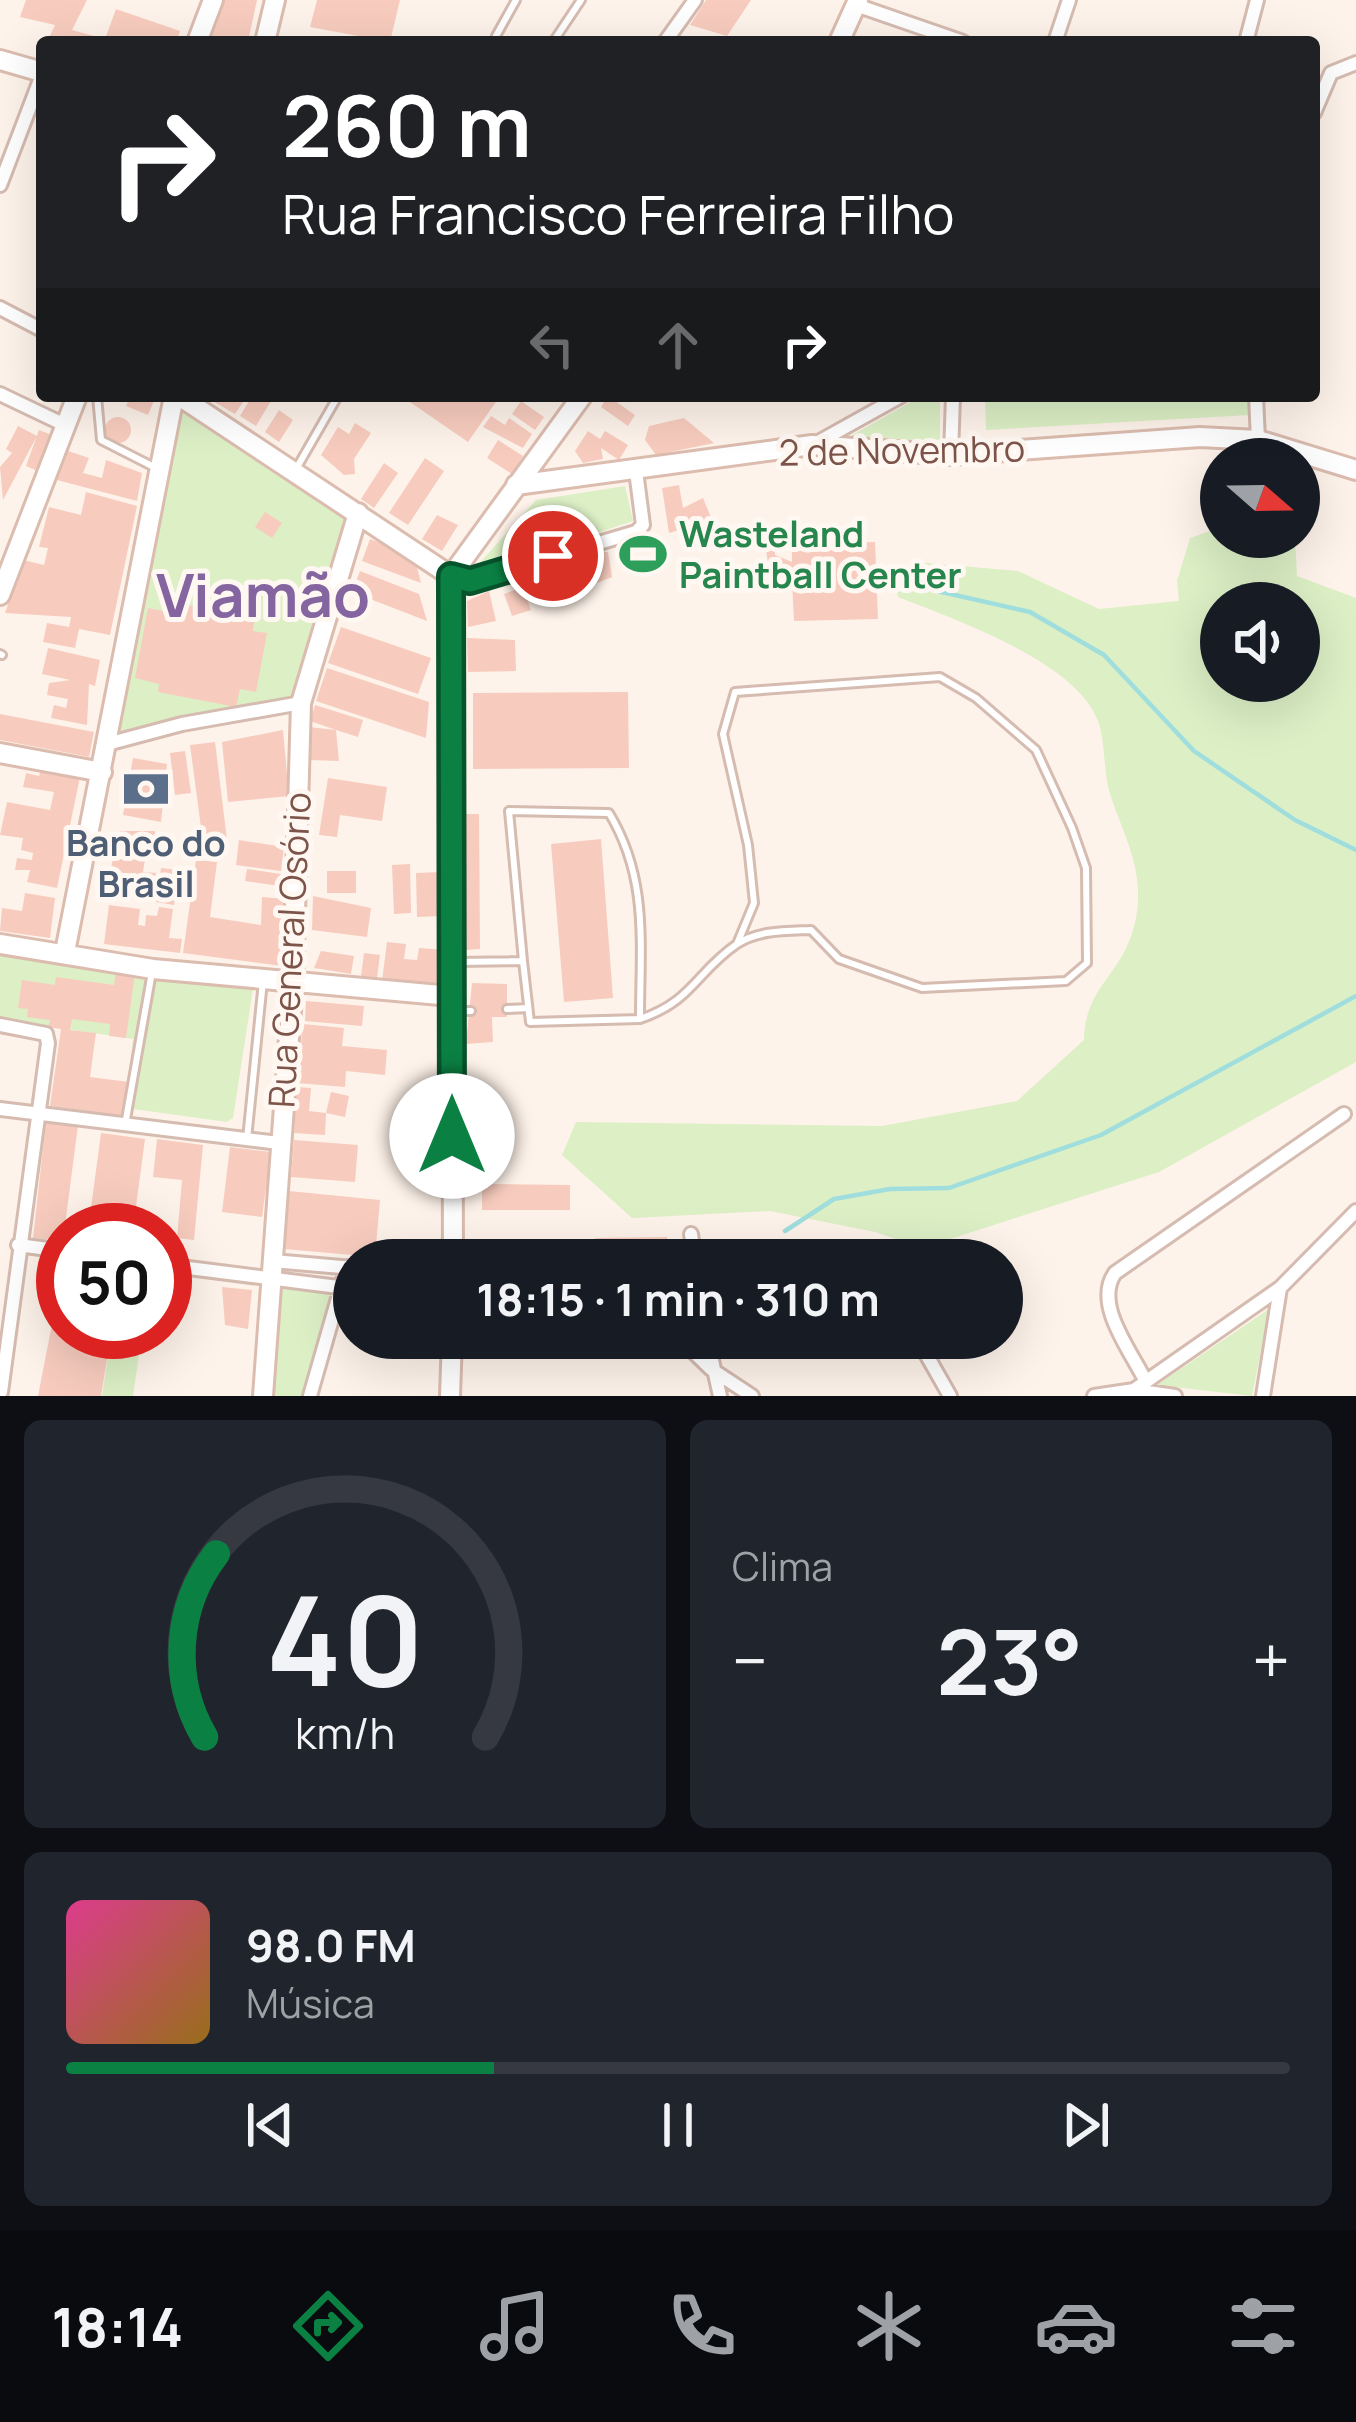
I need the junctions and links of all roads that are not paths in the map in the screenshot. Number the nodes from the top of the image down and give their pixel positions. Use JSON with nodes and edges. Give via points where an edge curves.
{"nodes":[{"id":1,"x":213,"y":0,"type":"edge"},
{"id":2,"x":275,"y":0,"type":"edge"},
{"id":3,"x":516,"y":0,"type":"edge"},
{"id":4,"x":581,"y":0,"type":"edge"},
{"id":5,"x":694,"y":0,"type":"edge"},
{"id":6,"x":835,"y":0,"type":"edge"},
{"id":7,"x":1069,"y":0,"type":"edge"},
{"id":8,"x":1256,"y":0,"type":"edge"},
{"id":9,"x":856,"y":2,"type":"edge"},
{"id":10,"x":496,"y":35,"type":"dead end"},
{"id":11,"x":199,"y":36,"type":"edge"},
{"id":12,"x":266,"y":36,"type":"edge"},
{"id":13,"x":557,"y":36,"type":"edge"},
{"id":14,"x":669,"y":36,"type":"edge"},
{"id":15,"x":842,"y":36,"type":"edge"},
{"id":16,"x":947,"y":36,"type":"edge"},
{"id":17,"x":1056,"y":36,"type":"edge"},
{"id":18,"x":1247,"y":36,"type":"edge"},
{"id":19,"x":0,"y":60,"type":"edge"},
{"id":20,"x":1356,"y":63,"type":"edge"},
{"id":21,"x":36,"y":72,"type":"edge"},
{"id":22,"x":36,"y":90,"type":"edge"},
{"id":23,"x":1320,"y":99,"type":"edge"},
{"id":24,"x":0,"y":184,"type":"edge"},
{"id":25,"x":0,"y":308,"type":"edge"},
{"id":26,"x":36,"y":327,"type":"edge"},
{"id":27,"x":0,"y":394,"type":"edge"},
{"id":28,"x":75,"y":402,"type":"edge"},
{"id":29,"x":98,"y":402,"type":"edge"},
{"id":30,"x":175,"y":402,"type":"edge"},
{"id":31,"x":185,"y":402,"type":"edge"},
{"id":32,"x":335,"y":402,"type":"edge"},
{"id":33,"x":579,"y":402,"type":"edge"},
{"id":34,"x":890,"y":402,"type":"edge"},
{"id":35,"x":953,"y":402,"type":"edge"},
{"id":36,"x":1256,"y":402,"type":"edge"},
{"id":37,"x":67,"y":426,"type":"junction"},
{"id":38,"x":1219,"y":438,"type":"edge"},
{"id":39,"x":1258,"y":438,"type":"edge"},
{"id":40,"x":812,"y":445,"type":"junction"},
{"id":41,"x":950,"y":454,"type":"junction"},
{"id":42,"x":1320,"y":459,"type":"edge"},
{"id":43,"x":158,"y":469,"type":"junction"},
{"id":44,"x":1356,"y":470,"type":"edge"},
{"id":45,"x":636,"y":471,"type":"junction"},
{"id":46,"x":294,"y":472,"type":"junction"},
{"id":47,"x":517,"y":485,"type":"junction"},
{"id":48,"x":358,"y":512,"type":"junction"},
{"id":49,"x":451,"y":576,"type":"junction"},
{"id":50,"x":0,"y":595,"type":"edge"},
{"id":51,"x":301,"y":704,"type":"junction"},
{"id":52,"x":107,"y":745,"type":"junction"},
{"id":53,"x":0,"y":753,"type":"edge"},
{"id":54,"x":102,"y":772,"type":"junction"},
{"id":55,"x":0,"y":944,"type":"edge"},
{"id":56,"x":737,"y":944,"type":"junction"},
{"id":57,"x":65,"y":952,"type":"junction"},
{"id":58,"x":524,"y":961,"type":"junction"},
{"id":59,"x":452,"y":962,"type":"junction"},
{"id":60,"x":152,"y":968,"type":"junction"},
{"id":61,"x":263,"y":980,"type":"junction"},
{"id":62,"x":293,"y":983,"type":"junction"},
{"id":63,"x":458,"y":1006,"type":"junction"},
{"id":64,"x":529,"y":1008,"type":"junction"},
{"id":65,"x":507,"y":1009,"type":"dead end"},
{"id":66,"x":640,"y":1019,"type":"junction"},
{"id":67,"x":0,"y":1025,"type":"edge"},
{"id":68,"x":0,"y":1109,"type":"edge"},
{"id":69,"x":35,"y":1114,"type":"junction"},
{"id":70,"x":1344,"y":1114,"type":"dead end"},
{"id":71,"x":125,"y":1125,"type":"junction"},
{"id":72,"x":247,"y":1139,"type":"junction"},
{"id":73,"x":280,"y":1143,"type":"junction"},
{"id":74,"x":1356,"y":1211,"type":"edge"},
{"id":75,"x":691,"y":1234,"type":"dead end"},
{"id":76,"x":453,"y":1239,"type":"edge"},
{"id":77,"x":692,"y":1239,"type":"edge"},
{"id":78,"x":18,"y":1245,"type":"junction"},
{"id":79,"x":36,"y":1247,"type":"edge"},
{"id":80,"x":192,"y":1266,"type":"edge"},
{"id":81,"x":333,"y":1268,"type":"edge"},
{"id":82,"x":273,"y":1270,"type":"junction"},
{"id":83,"x":333,"y":1284,"type":"edge"},
{"id":84,"x":1280,"y":1288,"type":"junction"},
{"id":85,"x":333,"y":1332,"type":"edge"},
{"id":86,"x":451,"y":1359,"type":"edge"},
{"id":87,"x":700,"y":1359,"type":"edge"},
{"id":88,"x":709,"y":1359,"type":"edge"},
{"id":89,"x":929,"y":1359,"type":"edge"},
{"id":90,"x":711,"y":1369,"type":"junction"},
{"id":91,"x":1146,"y":1382,"type":"junction"},
{"id":92,"x":1134,"y":1390,"type":"junction"},
{"id":93,"x":1,"y":1393,"type":"edge"},
{"id":94,"x":263,"y":1396,"type":"edge"},
{"id":95,"x":310,"y":1396,"type":"edge"},
{"id":96,"x":450,"y":1396,"type":"edge"},
{"id":97,"x":720,"y":1396,"type":"edge"},
{"id":98,"x":752,"y":1396,"type":"edge"},
{"id":99,"x":950,"y":1396,"type":"edge"},
{"id":100,"x":1094,"y":1396,"type":"edge"},
{"id":101,"x":1174,"y":1396,"type":"edge"},
{"id":102,"x":1263,"y":1396,"type":"edge"}],
"edges":[{"from":1,"to":11,"type":"street"},
{"from":2,"to":12,"type":"street"},
{"from":3,"to":10,"type":"lane"},
{"from":4,"to":13,"type":"lane"},
{"from":5,"to":14,"type":"street"},
{"from":6,"to":9,"type":"street"},
{"from":7,"to":17,"type":"street"},
{"from":8,"to":18,"type":"street"},
{"from":9,"to":15,"type":"street"},
{"from":9,"to":16,"type":"street"},
{"from":19,"to":21,"type":"street"},
{"from":20,"to":23,"type":"street","via":[[1331,73]]},
{"from":22,"to":24,"type":"street"},
{"from":25,"to":26,"type":"street"},
{"from":27,"to":37,"type":"street"},
{"from":28,"to":37,"type":"street"},
{"from":29,"to":43,"type":"lane","via":[[101,440]]},
{"from":30,"to":43,"type":"street"},
{"from":31,"to":46,"type":"street"},
{"from":32,"to":46,"type":"lane"},
{"from":33,"to":47,"type":"street"},
{"from":34,"to":40,"type":"street"},
{"from":35,"to":41,"type":"street"},
{"from":36,"to":39,"type":"street"},
{"from":37,"to":50,"type":"street"},
{"from":38,"to":41,"type":"street","name":"2 de Novembro"},
{"from":40,"to":41,"type":"street","name":"2 de Novembro"},
{"from":40,"to":45,"type":"street","name":"2 de Novembro"},
{"from":42,"to":44,"type":"street","name":"2 de Novembro"},
{"from":43,"to":52,"type":"street"},
{"from":45,"to":47,"type":"street","name":"2 de Novembro"},
{"from":45,"to":49,"type":"street","via":[[643,525],[636,532],[470,581]]},
{"from":46,"to":48,"type":"street"},
{"from":47,"to":49,"type":"street"},
{"from":48,"to":49,"type":"street"},
{"from":48,"to":51,"type":"street","name":"Rua General Osório"},
{"from":49,"to":59,"type":"street"},
{"from":51,"to":52,"type":"street"},
{"from":51,"to":62,"type":"street","name":"Rua General Osório"},
{"from":52,"to":54,"type":"street"},
{"from":53,"to":54,"type":"street"},
{"from":54,"to":57,"type":"street"},
{"from":55,"to":57,"type":"street"},
{"from":56,"to":56,"type":"lane","via":[[766,932],[811,930],[839,959],[922,988],[1066,981],[1087,963],[1085,868],[1036,750],[940,676],[735,692],[723,734],[754,903]]},
{"from":56,"to":66,"type":"lane","via":[[673,1008]]},
{"from":57,"to":60,"type":"street"},
{"from":58,"to":59,"type":"lane"},
{"from":58,"to":64,"type":"lane"},
{"from":58,"to":66,"type":"lane","via":[[509,811],[610,813],[632,851]]},
{"from":59,"to":63,"type":"street"},
{"from":60,"to":61,"type":"street"},
{"from":60,"to":71,"type":"lane"},
{"from":61,"to":62,"type":"street"},
{"from":61,"to":72,"type":"lane"},
{"from":62,"to":63,"type":"street"},
{"from":62,"to":73,"type":"street","name":"Rua General Osório"},
{"from":63,"to":76,"type":"street"},
{"from":64,"to":65,"type":"lane"},
{"from":64,"to":66,"type":"lane","via":[[530,1022]]},
{"from":67,"to":69,"type":"street","via":[[46,1034]]},
{"from":68,"to":69,"type":"street"},
{"from":69,"to":71,"type":"street"},
{"from":69,"to":78,"type":"street"},
{"from":70,"to":91,"type":"street","via":[[1106,1285],[1106,1301]]},
{"from":71,"to":72,"type":"street"},
{"from":72,"to":73,"type":"street"},
{"from":73,"to":82,"type":"street","name":"Rua General Osório"},
{"from":74,"to":84,"type":"street"},
{"from":75,"to":77,"type":"street"},
{"from":78,"to":79,"type":"street"},
{"from":78,"to":93,"type":"street"},
{"from":80,"to":82,"type":"street"},
{"from":81,"to":82,"type":"street"},
{"from":82,"to":83,"type":"street"},
{"from":82,"to":94,"type":"street","name":"Rua General Osório"},
{"from":84,"to":91,"type":"street"},
{"from":84,"to":102,"type":"street"},
{"from":85,"to":95,"type":"street"},
{"from":86,"to":96,"type":"street"},
{"from":87,"to":90,"type":"street"},
{"from":88,"to":90,"type":"street"},
{"from":89,"to":99,"type":"street"},
{"from":90,"to":97,"type":"street"},
{"from":90,"to":98,"type":"street"},
{"from":91,"to":92,"type":"street"},
{"from":92,"to":100,"type":"street"},
{"from":92,"to":101,"type":"street"}]}
